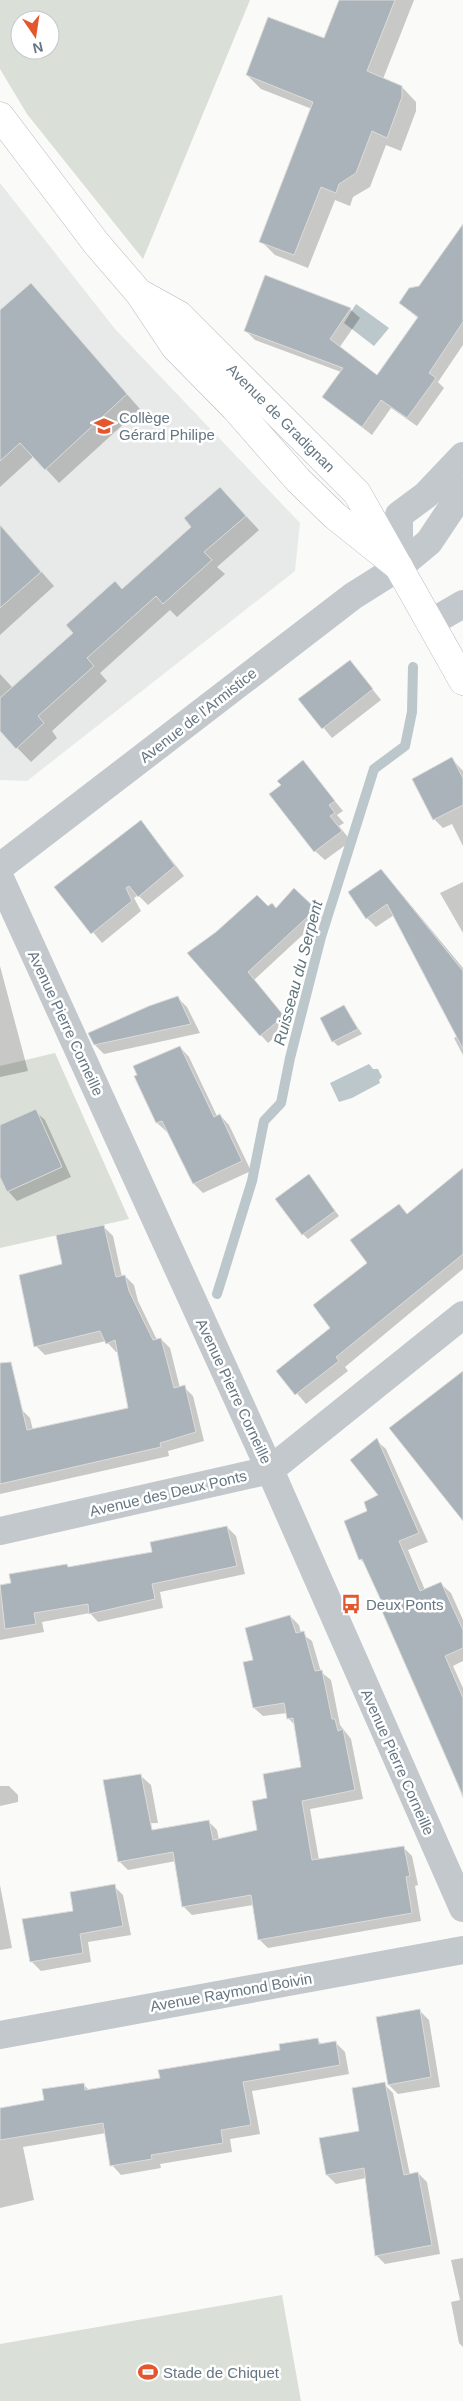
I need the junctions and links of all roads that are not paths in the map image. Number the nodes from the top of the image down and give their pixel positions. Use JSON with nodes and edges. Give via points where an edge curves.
{"nodes":[{"id":1,"x":0,"y":116,"type":"edge"},
{"id":2,"x":463,"y":456,"type":"edge"},
{"id":3,"x":463,"y":491,"type":"edge"},
{"id":4,"x":399,"y":567,"type":"junction"},
{"id":5,"x":463,"y":604,"type":"edge"},
{"id":6,"x":432,"y":622,"type":"junction"},
{"id":7,"x":463,"y":681,"type":"edge"},
{"id":8,"x":0,"y":867,"type":"edge"},
{"id":9,"x":0,"y":878,"type":"edge"},
{"id":10,"x":463,"y":1315,"type":"edge"},
{"id":11,"x":270,"y":1470,"type":"junction"},
{"id":12,"x":0,"y":1531,"type":"edge"},
{"id":13,"x":463,"y":1908,"type":"edge"},
{"id":14,"x":463,"y":1950,"type":"edge"},
{"id":15,"x":0,"y":2035,"type":"edge"}],
"edges":[{"from":1,"to":4,"type":"main road","name":"Avenue de Gradignan","via":[[139,293],[175,347],[235,408],[298,480],[335,516]]},
{"from":2,"to":4,"type":"street","via":[[426,495],[398,515]]},
{"from":3,"to":4,"type":"street","name":"Avenue de l'Armistice","via":[[429,542]]},
{"from":4,"to":6,"type":"main road","name":"Avenue de Gradignan"},
{"from":4,"to":8,"type":"street","name":"Avenue de l'Armistice","via":[[353,596]]},
{"from":5,"to":6,"type":"street"},
{"from":6,"to":7,"type":"main road","name":"Avenue de Gradignan"},
{"from":9,"to":11,"type":"street","name":"Avenue Pierre Corneille"},
{"from":10,"to":11,"type":"street","name":"Avenue des Deux Ponts"},
{"from":11,"to":12,"type":"street","name":"Avenue des Deux Ponts"},
{"from":11,"to":13,"type":"street","name":"Avenue Pierre Corneille"},
{"from":14,"to":15,"type":"street","name":"Avenue Raymond Boivin"}]}
